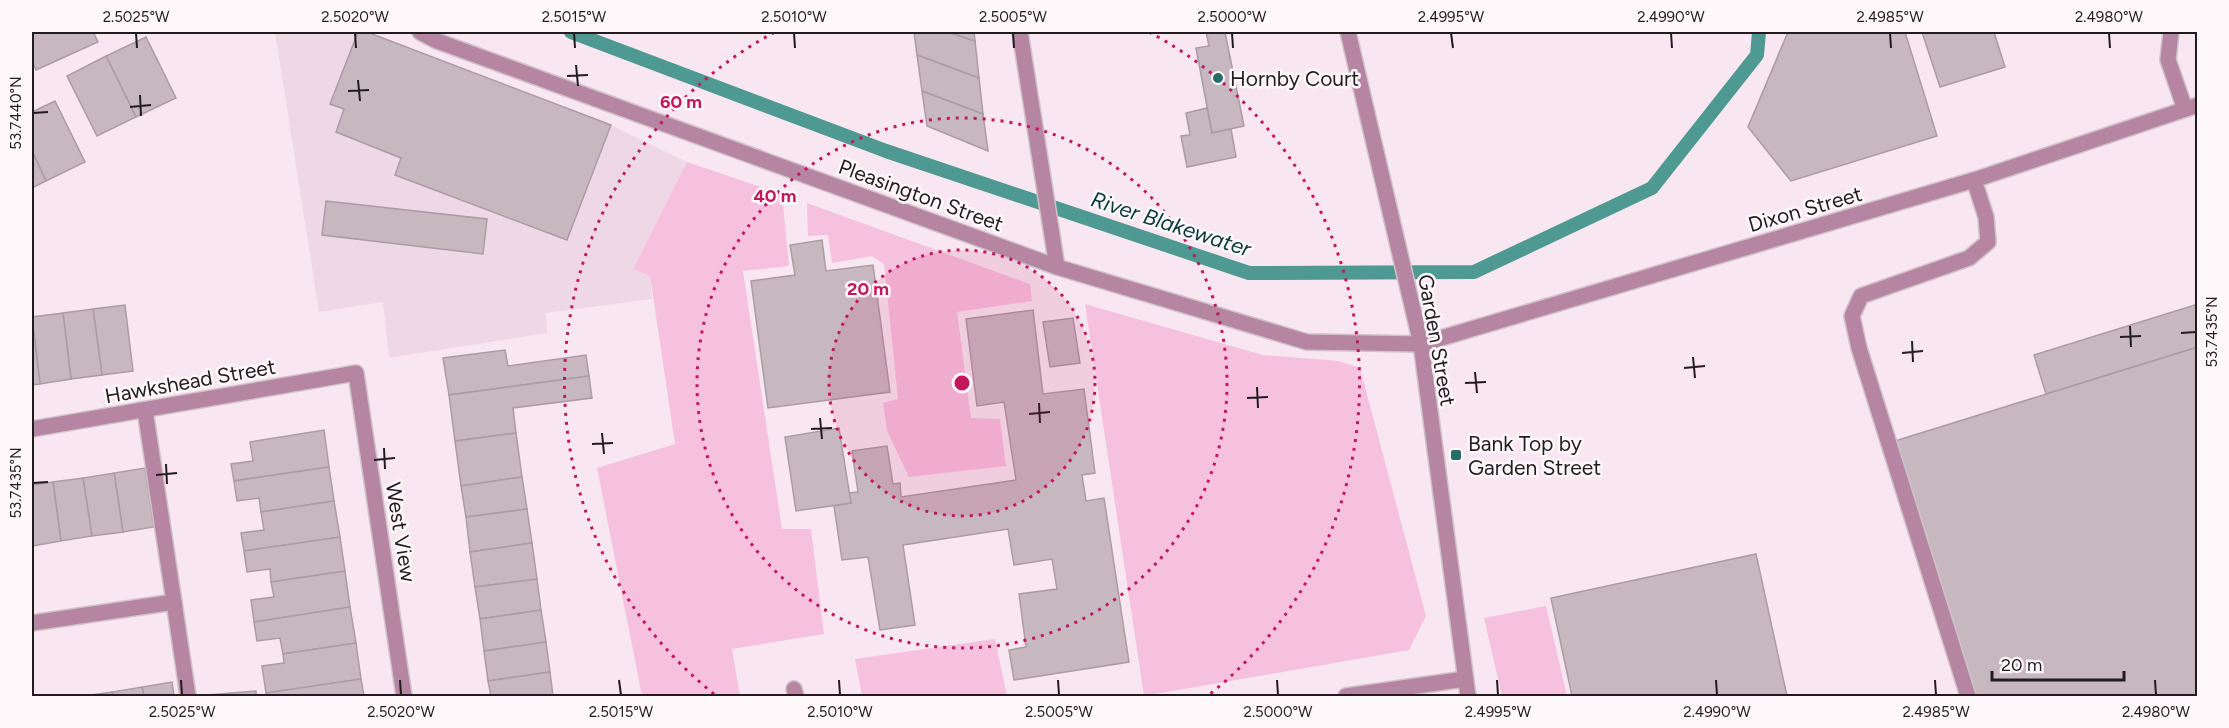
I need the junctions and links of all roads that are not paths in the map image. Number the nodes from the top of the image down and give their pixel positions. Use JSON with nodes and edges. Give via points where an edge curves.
{"nodes":[{"id":1,"x":420,"y":32,"type":"edge"},
{"id":2,"x":1020,"y":32,"type":"edge"},
{"id":3,"x":1348,"y":32,"type":"edge"},
{"id":4,"x":2171,"y":32,"type":"edge"},
{"id":5,"x":2191,"y":107,"type":"edge"},
{"id":6,"x":1974,"y":180,"type":"junction"},
{"id":7,"x":1057,"y":267,"type":"junction"},
{"id":8,"x":1421,"y":344,"type":"junction"},
{"id":9,"x":356,"y":373,"type":"joint"},
{"id":10,"x":145,"y":410,"type":"junction"},
{"id":11,"x":32,"y":429,"type":"edge"},
{"id":12,"x":174,"y":602,"type":"junction"},
{"id":13,"x":32,"y":623,"type":"edge"},
{"id":14,"x":1465,"y":679,"type":"junction"},
{"id":15,"x":188,"y":696,"type":"edge"},
{"id":16,"x":404,"y":696,"type":"edge"},
{"id":17,"x":1346,"y":696,"type":"edge"},
{"id":18,"x":1468,"y":696,"type":"edge"},
{"id":19,"x":1968,"y":696,"type":"edge"}],
"edges":[{"from":1,"to":7,"type":"street","name":"Pleasington Street"},
{"from":2,"to":7,"type":"street"},
{"from":3,"to":8,"type":"street","name":"Garden Street"},
{"from":4,"to":5,"type":"street","via":[[2168,60]]},
{"from":5,"to":6,"type":"street","name":"Dixon Street"},
{"from":6,"to":8,"type":"street","name":"Dixon Street"},
{"from":6,"to":19,"type":"street","via":[[1986,217],[1988,242],[1969,258],[1861,296],[1852,316]]},
{"from":7,"to":8,"type":"street","name":"Pleasington Street","via":[[1307,342]]},
{"from":8,"to":14,"type":"street","name":"Garden Street"},
{"from":9,"to":10,"type":"street","name":"Hawkshead Street"},
{"from":9,"to":16,"type":"street","name":"West View"},
{"from":10,"to":11,"type":"street","name":"Hawkshead Street"},
{"from":10,"to":12,"type":"street"},
{"from":12,"to":13,"type":"street"},
{"from":12,"to":15,"type":"street"},
{"from":14,"to":17,"type":"street"},
{"from":14,"to":18,"type":"street","name":"Garden Street"}]}
